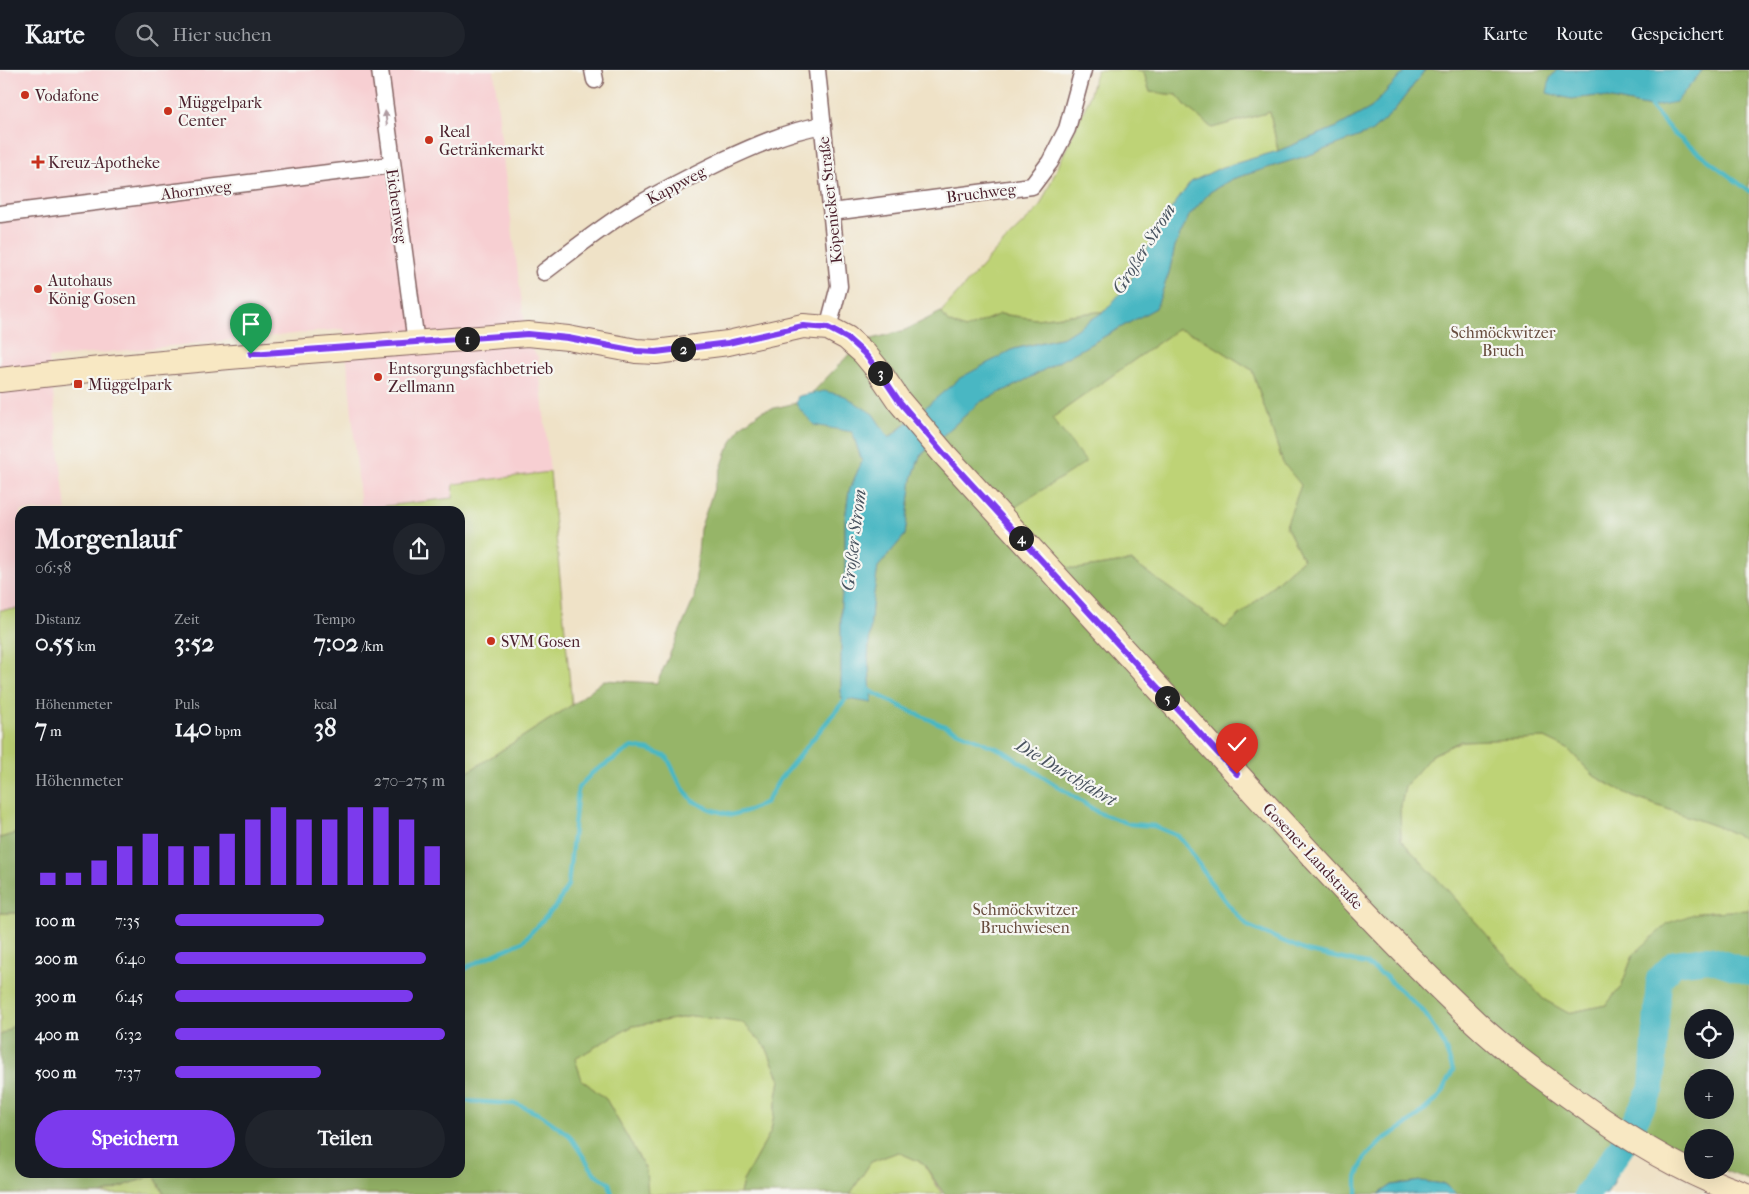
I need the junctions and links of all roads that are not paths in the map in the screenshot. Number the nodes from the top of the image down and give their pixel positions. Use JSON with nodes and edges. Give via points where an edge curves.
{"nodes":[{"id":1,"x":380,"y":70,"type":"edge"},
{"id":2,"x":817,"y":70,"type":"edge"},
{"id":3,"x":1083,"y":70,"type":"edge"},
{"id":4,"x":823,"y":125,"type":"junction"},
{"id":5,"x":392,"y":165,"type":"junction"},
{"id":6,"x":832,"y":212,"type":"junction"},
{"id":7,"x":0,"y":214,"type":"edge"},
{"id":8,"x":544,"y":272,"type":"dead end"},
{"id":9,"x":828,"y":328,"type":"junction"},
{"id":10,"x":416,"y":342,"type":"junction"},
{"id":11,"x":0,"y":380,"type":"edge"},
{"id":12,"x":1744,"y":1194,"type":"edge"}],
"edges":[{"from":5,"to":1,"type":"street","name":"Eichenweg","one_way":true},
{"from":2,"to":4,"type":"street","name":"Köpenicker Straße"},
{"from":3,"to":6,"type":"street","name":"Bruchweg","via":[[1067,128],[1050,162],[1032,186]]},
{"from":4,"to":6,"type":"street","name":"Köpenicker Straße"},
{"from":4,"to":8,"type":"street","name":"Kappweg","via":[[777,137],[698,172],[623,214]]},
{"from":5,"to":7,"type":"street","name":"Ahornweg"},
{"from":5,"to":10,"type":"street","name":"Eichenweg"},
{"from":6,"to":9,"type":"street","name":"Köpenicker Straße","via":[[839,286]]},
{"from":9,"to":10,"type":"main road","via":[[803,326],[728,343],[656,352],[528,334]]},
{"from":9,"to":12,"type":"main road","name":"Gosener Landstraße","via":[[847,338],[864,353],[944,454],[1341,887],[1477,1024],[1527,1066],[1604,1121],[1652,1151],[1720,1186]]},
{"from":10,"to":11,"type":"main road","via":[[251,354]]}]}
